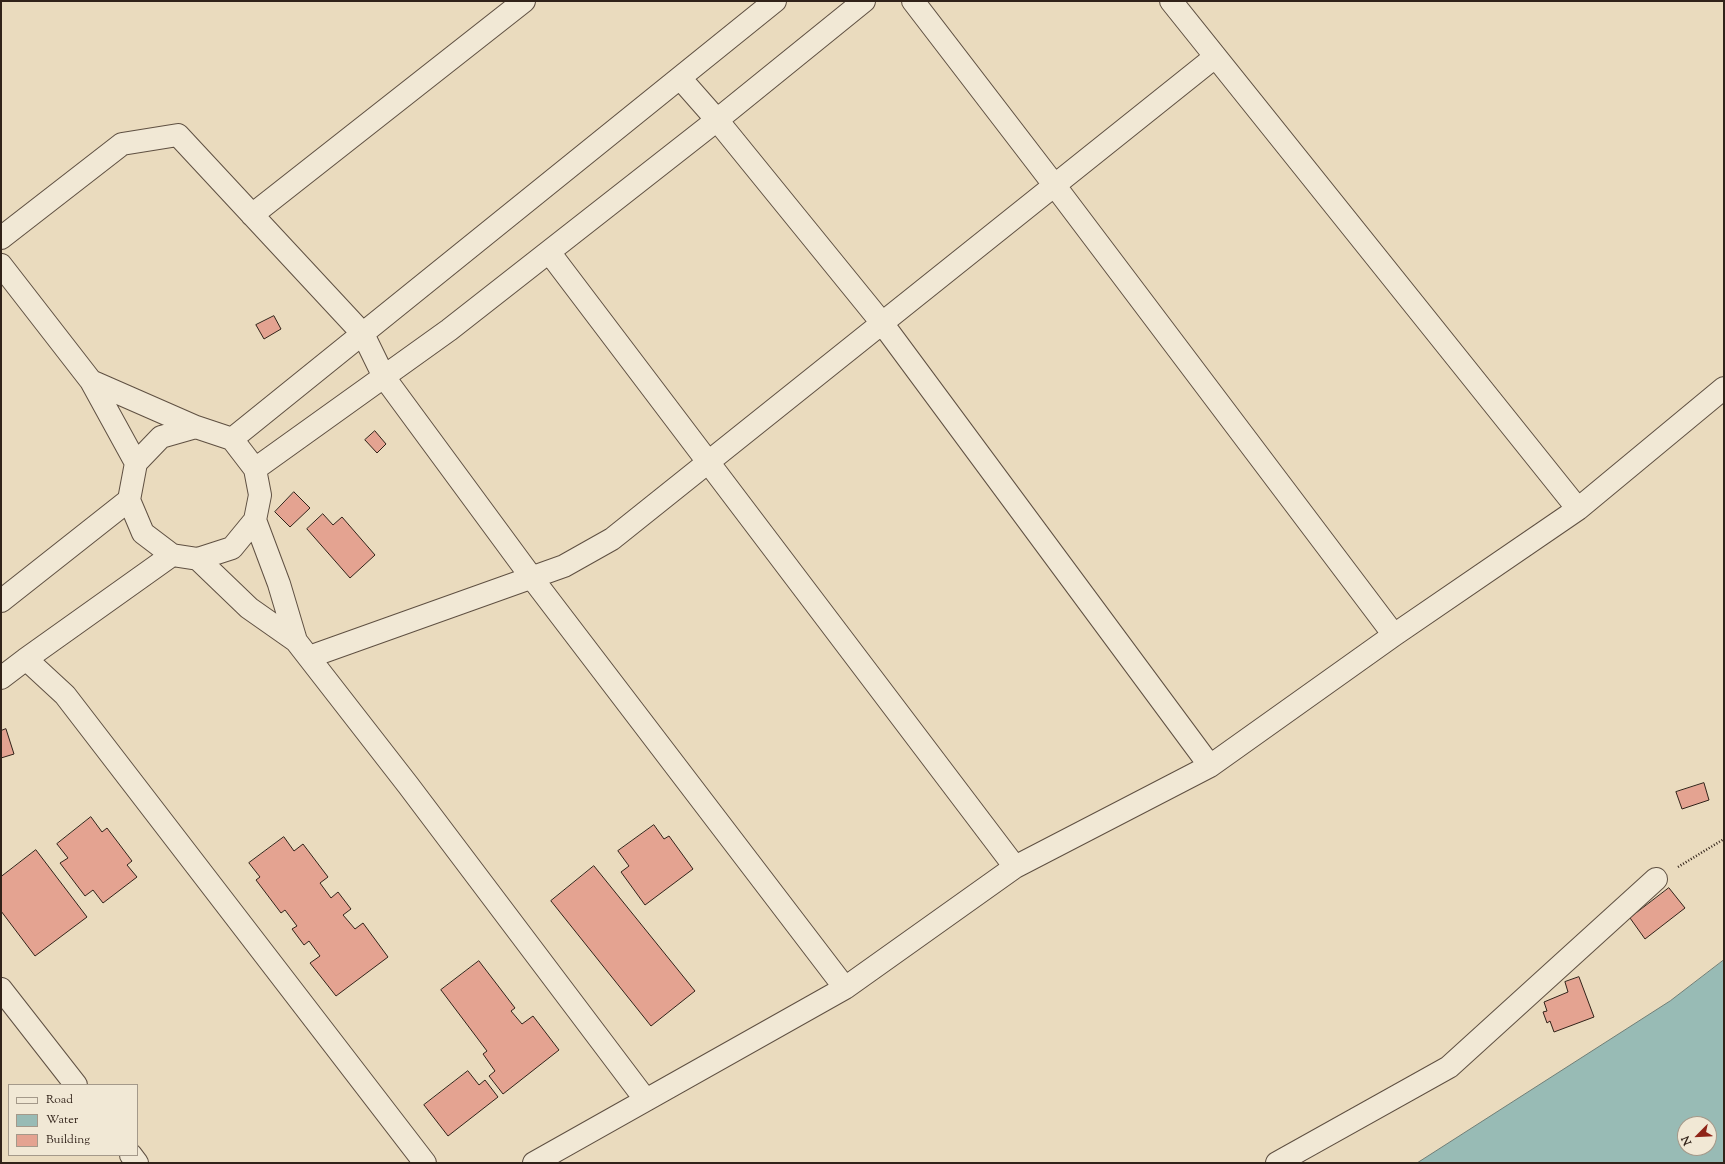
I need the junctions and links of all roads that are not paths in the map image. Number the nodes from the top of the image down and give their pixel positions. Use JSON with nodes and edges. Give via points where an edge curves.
{"nodes":[{"id":1,"x":524,"y":1,"type":"edge"},
{"id":2,"x":775,"y":1,"type":"edge"},
{"id":3,"x":864,"y":1,"type":"edge"},
{"id":4,"x":913,"y":1,"type":"edge"},
{"id":5,"x":1171,"y":1,"type":"edge"},
{"id":6,"x":1215,"y":57,"type":"junction"},
{"id":7,"x":680,"y":78,"type":"junction"},
{"id":8,"x":717,"y":120,"type":"junction"},
{"id":9,"x":1055,"y":186,"type":"junction"},
{"id":10,"x":252,"y":215,"type":"junction"},
{"id":11,"x":1,"y":238,"type":"edge"},
{"id":12,"x":549,"y":252,"type":"junction"},
{"id":13,"x":1,"y":265,"type":"edge"},
{"id":14,"x":882,"y":323,"type":"junction"},
{"id":15,"x":363,"y":334,"type":"junction"},
{"id":16,"x":384,"y":377,"type":"junction"},
{"id":17,"x":91,"y":380,"type":"junction"},
{"id":18,"x":1724,"y":388,"type":"edge"},
{"id":19,"x":196,"y":428,"type":"junction"},
{"id":20,"x":232,"y":439,"type":"junction"},
{"id":21,"x":136,"y":463,"type":"junction"},
{"id":22,"x":708,"y":463,"type":"junction"},
{"id":23,"x":255,"y":469,"type":"junction"},
{"id":24,"x":129,"y":500,"type":"junction"},
{"id":25,"x":1578,"y":509,"type":"junction"},
{"id":26,"x":255,"y":520,"type":"junction"},
{"id":27,"x":172,"y":555,"type":"junction"},
{"id":28,"x":198,"y":559,"type":"junction"},
{"id":29,"x":532,"y":578,"type":"junction"},
{"id":30,"x":1,"y":601,"type":"edge"},
{"id":31,"x":1394,"y":635,"type":"junction"},
{"id":32,"x":302,"y":649,"type":"junction"},
{"id":33,"x":26,"y":659,"type":"junction"},
{"id":34,"x":1,"y":678,"type":"edge"},
{"id":35,"x":1210,"y":766,"type":"junction"},
{"id":36,"x":1015,"y":867,"type":"junction"},
{"id":37,"x":1656,"y":880,"type":"road end"},
{"id":38,"x":1,"y":988,"type":"edge"},
{"id":39,"x":845,"y":988,"type":"junction"},
{"id":40,"x":75,"y":1084,"type":"edge"},
{"id":41,"x":645,"y":1100,"type":"junction"},
{"id":42,"x":425,"y":1163,"type":"edge"},
{"id":43,"x":534,"y":1163,"type":"edge"},
{"id":44,"x":1277,"y":1163,"type":"edge"}],
"edges":[{"from":1,"to":10,"type":"street"},
{"from":2,"to":7,"type":"street"},
{"from":3,"to":8,"type":"street"},
{"from":4,"to":9,"type":"street"},
{"from":5,"to":6,"type":"street"},
{"from":6,"to":9,"type":"street"},
{"from":6,"to":25,"type":"street"},
{"from":7,"to":8,"type":"street"},
{"from":7,"to":15,"type":"street"},
{"from":8,"to":12,"type":"street"},
{"from":8,"to":14,"type":"street"},
{"from":9,"to":14,"type":"street"},
{"from":9,"to":31,"type":"street"},
{"from":10,"to":11,"type":"street","via":[[178,135],[122,144]]},
{"from":10,"to":15,"type":"street"},
{"from":12,"to":16,"type":"street"},
{"from":12,"to":22,"type":"street"},
{"from":13,"to":17,"type":"street"},
{"from":14,"to":22,"type":"street"},
{"from":14,"to":35,"type":"street"},
{"from":15,"to":16,"type":"street"},
{"from":15,"to":20,"type":"street"},
{"from":16,"to":23,"type":"street"},
{"from":16,"to":29,"type":"street"},
{"from":17,"to":19,"type":"street"},
{"from":17,"to":21,"type":"street"},
{"from":18,"to":25,"type":"street"},
{"from":19,"to":20,"type":"street"},
{"from":19,"to":21,"type":"street","via":[[161,437]]},
{"from":20,"to":23,"type":"street"},
{"from":21,"to":24,"type":"street"},
{"from":22,"to":29,"type":"street","via":[[612,538],[564,566]]},
{"from":22,"to":36,"type":"street"},
{"from":23,"to":26,"type":"street","via":[[260,495]]},
{"from":24,"to":27,"type":"street","via":[[143,533]]},
{"from":24,"to":30,"type":"street"},
{"from":25,"to":31,"type":"street"},
{"from":26,"to":28,"type":"street","via":[[232,548]]},
{"from":26,"to":32,"type":"street"},
{"from":27,"to":28,"type":"street"},
{"from":27,"to":33,"type":"street"},
{"from":28,"to":32,"type":"street","via":[[248,608]]},
{"from":29,"to":32,"type":"street"},
{"from":29,"to":39,"type":"street"},
{"from":31,"to":35,"type":"street"},
{"from":32,"to":41,"type":"street","via":[[413,791]]},
{"from":33,"to":34,"type":"street"},
{"from":33,"to":42,"type":"street","via":[[65,695]]},
{"from":35,"to":36,"type":"street"},
{"from":36,"to":39,"type":"street"},
{"from":37,"to":44,"type":"street","via":[[1449,1067]]},
{"from":38,"to":40,"type":"street"},
{"from":39,"to":41,"type":"street"},
{"from":41,"to":43,"type":"street"}]}
